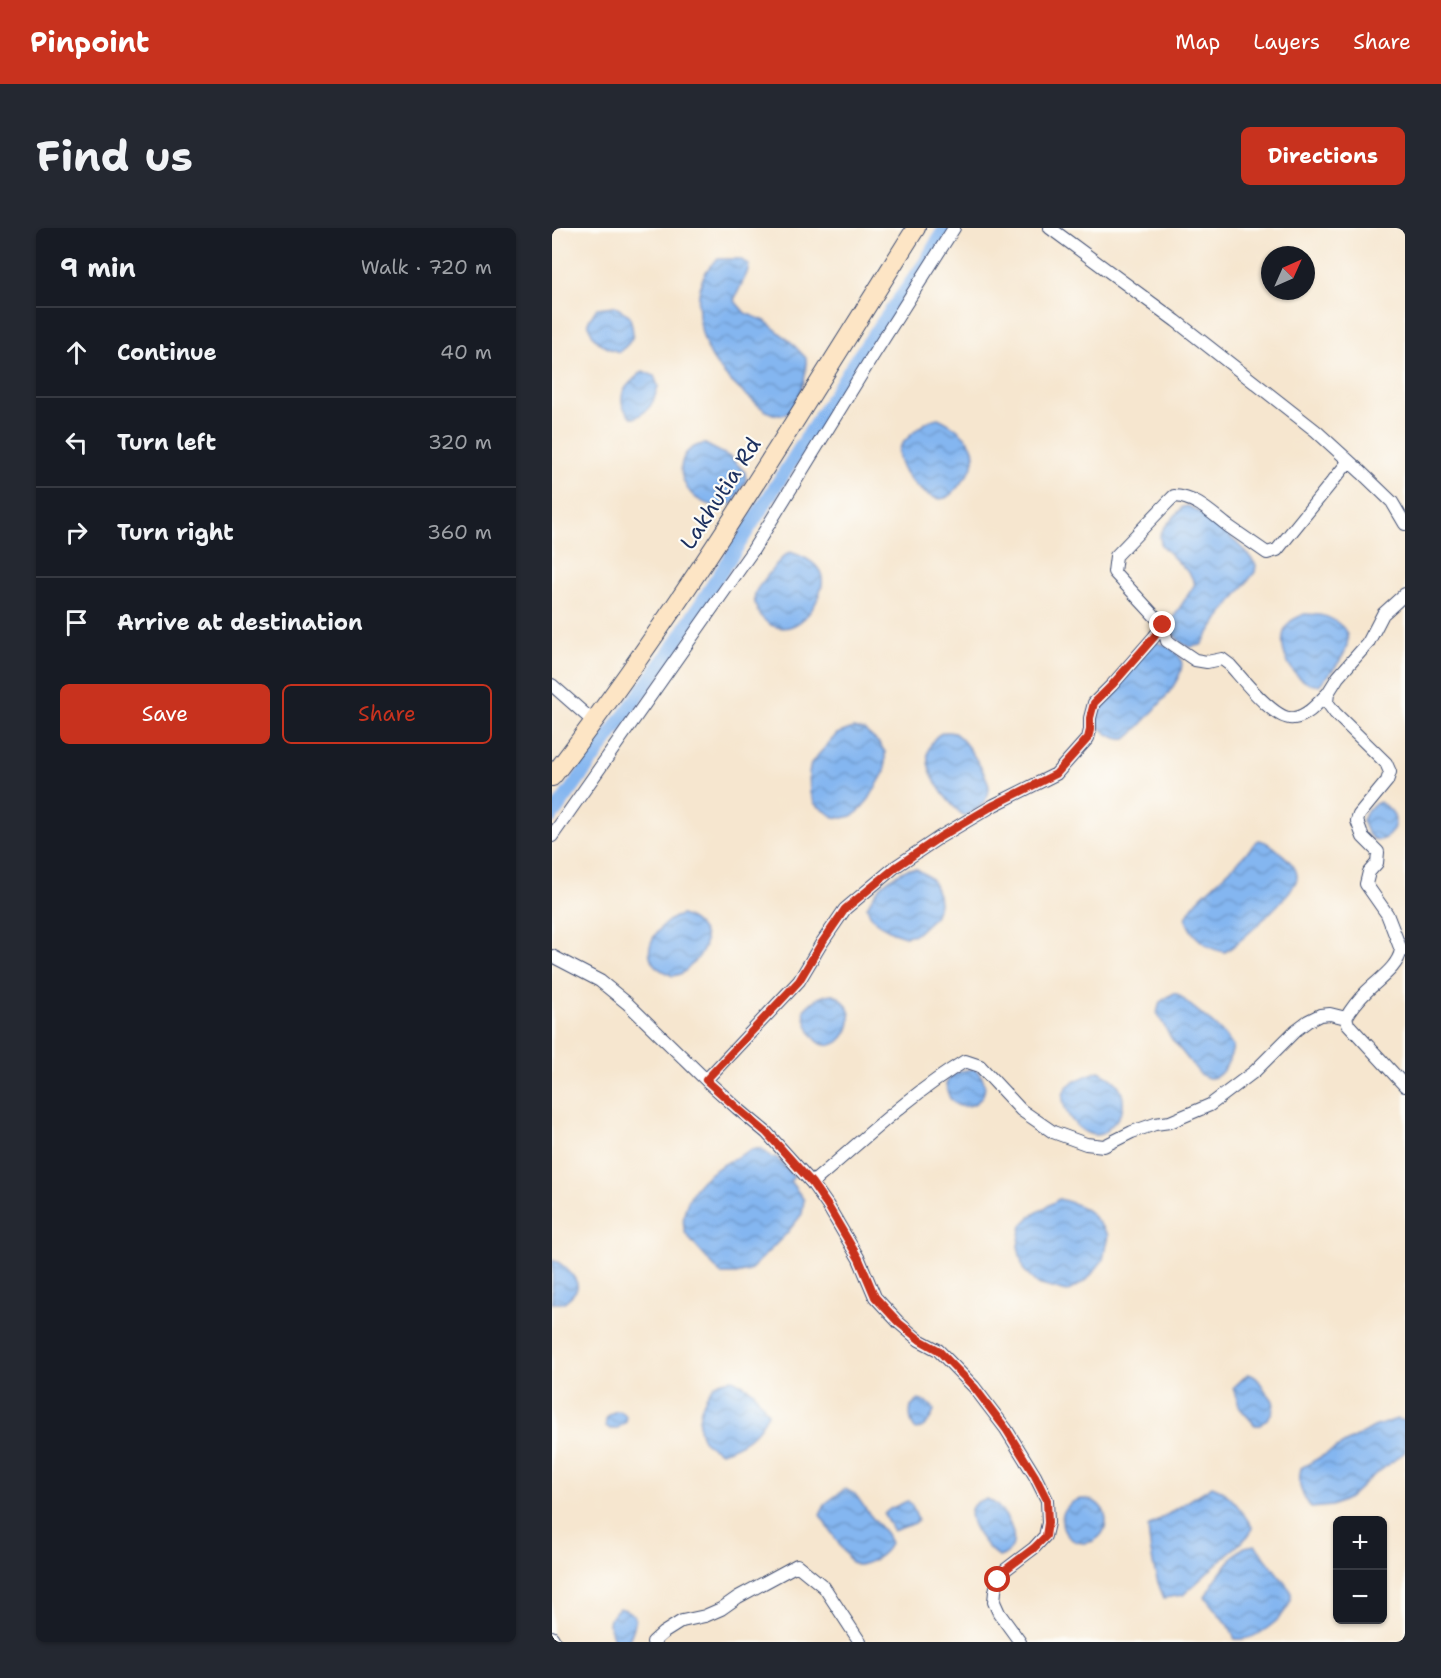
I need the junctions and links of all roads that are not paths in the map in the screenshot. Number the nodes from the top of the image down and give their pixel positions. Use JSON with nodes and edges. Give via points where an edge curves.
{"nodes":[{"id":1,"x":916,"y":228,"type":"edge"},
{"id":2,"x":954,"y":228,"type":"edge"},
{"id":3,"x":1050,"y":228,"type":"edge"},
{"id":4,"x":1349,"y":461,"type":"junction"},
{"id":5,"x":1405,"y":524,"type":"edge"},
{"id":6,"x":1405,"y":594,"type":"edge"},
{"id":7,"x":1163,"y":625,"type":"junction"},
{"id":8,"x":552,"y":686,"type":"edge"},
{"id":9,"x":1328,"y":693,"type":"junction"},
{"id":10,"x":594,"y":722,"type":"junction"},
{"id":11,"x":552,"y":777,"type":"edge"},
{"id":12,"x":552,"y":836,"type":"edge"},
{"id":13,"x":552,"y":956,"type":"edge"},
{"id":14,"x":1346,"y":1018,"type":"junction"},
{"id":15,"x":706,"y":1080,"type":"junction"},
{"id":16,"x":1405,"y":1086,"type":"edge"},
{"id":17,"x":812,"y":1183,"type":"junction"},
{"id":18,"x":552,"y":1637,"type":"edge"},
{"id":19,"x":555,"y":1642,"type":"edge"},
{"id":20,"x":653,"y":1642,"type":"edge"},
{"id":21,"x":860,"y":1642,"type":"edge"},
{"id":22,"x":1020,"y":1642,"type":"edge"}],
"edges":[{"from":1,"to":10,"type":"street","name":"Lakhutia Rd","via":[[686,591]]},
{"from":2,"to":12,"type":"street","via":[[753,550]]},
{"from":3,"to":4,"type":"street","via":[[1176,321]]},
{"from":4,"to":5,"type":"street","via":[[1392,502]]},
{"from":4,"to":7,"type":"street","via":[[1277,550],[1268,553],[1198,502],[1174,496],[1116,556],[1114,572]]},
{"from":6,"to":9,"type":"street","via":[[1383,614],[1368,643]]},
{"from":7,"to":9,"type":"street","via":[[1167,641],[1194,660],[1222,659],[1273,710],[1287,718],[1294,719],[1309,711]]},
{"from":7,"to":15,"type":"street","via":[[1094,703],[1088,738],[1056,774],[940,837],[845,909],[799,981]]},
{"from":8,"to":10,"type":"street"},
{"from":9,"to":14,"type":"street","via":[[1327,702],[1335,713],[1386,762],[1390,772],[1357,821],[1363,837],[1378,852],[1366,884],[1387,914],[1401,950],[1393,967],[1351,1008]]},
{"from":10,"to":11,"type":"street","name":"Lakhutia Rd"},
{"from":13,"to":15,"type":"street","via":[[600,981]]},
{"from":14,"to":16,"type":"street"},
{"from":14,"to":17,"type":"street","via":[[1330,1014],[1308,1020],[1256,1071],[1210,1105],[1104,1146],[1053,1132],[1021,1110],[980,1066],[965,1061],[911,1098]]},
{"from":15,"to":17,"type":"street","via":[[767,1133]]},
{"from":17,"to":22,"type":"street","via":[[859,1259],[875,1297],[899,1323],[938,1350],[974,1387],[1006,1429],[1047,1500],[1046,1536],[1005,1570],[995,1591],[999,1613]]},
{"from":18,"to":19,"type":"street"},
{"from":20,"to":21,"type":"street","via":[[682,1621],[721,1609],[797,1565],[824,1587]]}]}
